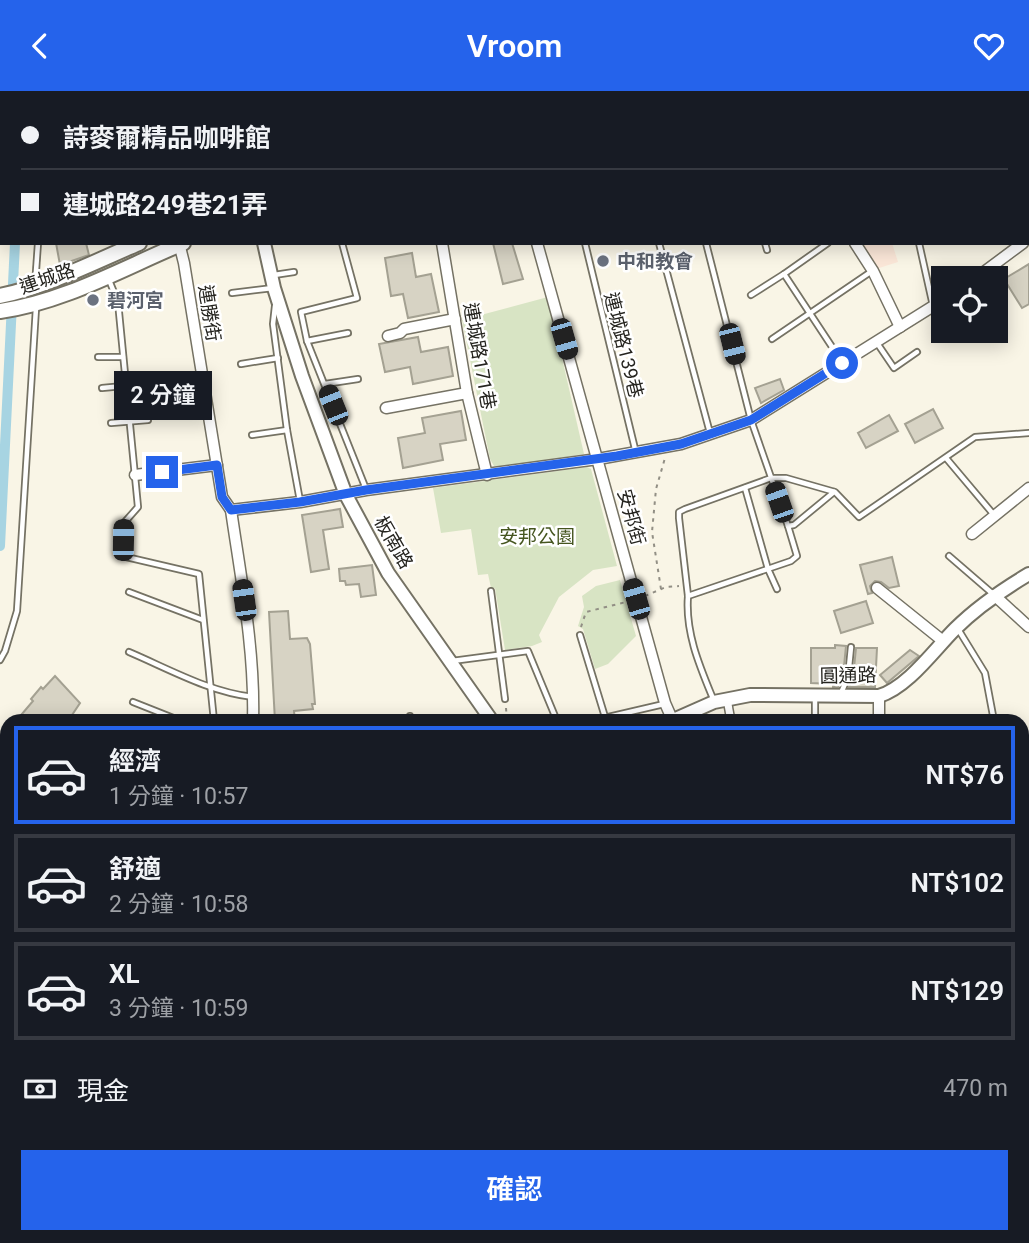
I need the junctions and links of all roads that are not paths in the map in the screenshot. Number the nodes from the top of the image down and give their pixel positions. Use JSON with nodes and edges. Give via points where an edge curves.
{"nodes":[{"id":1,"x":38,"y":245,"type":"edge"},
{"id":2,"x":134,"y":245,"type":"edge"},
{"id":3,"x":179,"y":245,"type":"edge"},
{"id":4,"x":181,"y":245,"type":"edge"},
{"id":5,"x":264,"y":245,"type":"edge"},
{"id":6,"x":343,"y":245,"type":"edge"},
{"id":7,"x":442,"y":245,"type":"edge"},
{"id":8,"x":538,"y":245,"type":"edge"},
{"id":9,"x":585,"y":245,"type":"edge"},
{"id":10,"x":660,"y":245,"type":"edge"},
{"id":11,"x":707,"y":245,"type":"edge"},
{"id":12,"x":766,"y":245,"type":"edge"},
{"id":13,"x":825,"y":245,"type":"edge"},
{"id":14,"x":856,"y":245,"type":"edge"},
{"id":15,"x":919,"y":245,"type":"edge"},
{"id":16,"x":1020,"y":245,"type":"edge"},
{"id":17,"x":767,"y":250,"type":"dead end"},
{"id":18,"x":992,"y":266,"type":"edge"},
{"id":19,"x":873,"y":271,"type":"junction"},
{"id":20,"x":294,"y":272,"type":"dead end"},
{"id":21,"x":784,"y":274,"type":"junction"},
{"id":22,"x":107,"y":276,"type":"junction"},
{"id":23,"x":274,"y":286,"type":"junction"},
{"id":24,"x":32,"y":291,"type":"junction"},
{"id":25,"x":232,"y":293,"type":"dead end"},
{"id":26,"x":751,"y":295,"type":"dead end"},
{"id":27,"x":0,"y":296,"type":"edge"},
{"id":28,"x":931,"y":297,"type":"edge"},
{"id":29,"x":931,"y":307,"type":"edge"},
{"id":30,"x":0,"y":311,"type":"edge"},
{"id":31,"x":810,"y":314,"type":"junction"},
{"id":32,"x":455,"y":319,"type":"junction"},
{"id":33,"x":900,"y":327,"type":"junction"},
{"id":34,"x":348,"y":333,"type":"dead end"},
{"id":35,"x":388,"y":336,"type":"dead end"},
{"id":36,"x":772,"y":339,"type":"dead end"},
{"id":37,"x":307,"y":341,"type":"junction"},
{"id":38,"x":876,"y":342,"type":"junction"},
{"id":39,"x":917,"y":352,"type":"dead end"},
{"id":40,"x":123,"y":357,"type":"junction"},
{"id":41,"x":98,"y":358,"type":"dead end"},
{"id":42,"x":278,"y":358,"type":"junction"},
{"id":43,"x":842,"y":363,"type":"junction"},
{"id":44,"x":241,"y":364,"type":"dead end"},
{"id":45,"x":358,"y":379,"type":"dead end"},
{"id":46,"x":144,"y":384,"type":"dead end"},
{"id":47,"x":324,"y":384,"type":"junction"},
{"id":48,"x":126,"y":386,"type":"junction"},
{"id":49,"x":102,"y":389,"type":"dead end"},
{"id":50,"x":467,"y":393,"type":"junction"},
{"id":51,"x":386,"y":408,"type":"dead end"},
{"id":52,"x":148,"y":420,"type":"dead end"},
{"id":53,"x":751,"y":420,"type":"junction"},
{"id":54,"x":129,"y":422,"type":"junction"},
{"id":55,"x":111,"y":423,"type":"dead end"},
{"id":56,"x":287,"y":430,"type":"junction"},
{"id":57,"x":1029,"y":433,"type":"edge"},
{"id":58,"x":710,"y":434,"type":"junction"},
{"id":59,"x":252,"y":435,"type":"dead end"},
{"id":60,"x":636,"y":453,"type":"junction"},
{"id":61,"x":946,"y":458,"type":"junction"},
{"id":62,"x":597,"y":459,"type":"junction"},
{"id":63,"x":217,"y":465,"type":"junction"},
{"id":64,"x":135,"y":475,"type":"junction"},
{"id":65,"x":487,"y":475,"type":"junction"},
{"id":66,"x":771,"y":478,"type":"junction"},
{"id":67,"x":745,"y":488,"type":"junction"},
{"id":68,"x":1029,"y":488,"type":"edge"},
{"id":69,"x":366,"y":490,"type":"junction"},
{"id":70,"x":835,"y":492,"type":"junction"},
{"id":71,"x":346,"y":495,"type":"junction"},
{"id":72,"x":300,"y":502,"type":"junction"},
{"id":73,"x":231,"y":510,"type":"junction"},
{"id":74,"x":995,"y":515,"type":"junction"},
{"id":75,"x":788,"y":526,"type":"junction"},
{"id":76,"x":972,"y":534,"type":"dead end"},
{"id":77,"x":949,"y":556,"type":"dead end"},
{"id":78,"x":768,"y":569,"type":"junction"},
{"id":79,"x":1029,"y":574,"type":"edge"},
{"id":80,"x":877,"y":588,"type":"dead end"},
{"id":81,"x":777,"y":589,"type":"dead end"},
{"id":82,"x":491,"y":591,"type":"dead end"},
{"id":83,"x":129,"y":592,"type":"dead end"},
{"id":84,"x":994,"y":595,"type":"junction"},
{"id":85,"x":688,"y":596,"type":"junction"},
{"id":86,"x":203,"y":621,"type":"junction"},
{"id":87,"x":956,"y":627,"type":"junction"},
{"id":88,"x":1029,"y":627,"type":"edge"},
{"id":89,"x":580,"y":635,"type":"road end"},
{"id":90,"x":943,"y":641,"type":"junction"},
{"id":91,"x":851,"y":647,"type":"dead end"},
{"id":92,"x":129,"y":652,"type":"dead end"},
{"id":93,"x":500,"y":655,"type":"junction"},
{"id":94,"x":0,"y":660,"type":"edge"},
{"id":95,"x":449,"y":661,"type":"junction"},
{"id":96,"x":210,"y":687,"type":"junction"},
{"id":97,"x":816,"y":695,"type":"junction"},
{"id":98,"x":840,"y":696,"type":"junction"},
{"id":99,"x":879,"y":696,"type":"junction"},
{"id":100,"x":254,"y":697,"type":"junction"},
{"id":101,"x":505,"y":699,"type":"road end"},
{"id":102,"x":721,"y":701,"type":"junction"},
{"id":103,"x":132,"y":702,"type":"dead end"},
{"id":104,"x":665,"y":703,"type":"junction"},
{"id":105,"x":163,"y":714,"type":"edge"},
{"id":106,"x":213,"y":714,"type":"edge"},
{"id":107,"x":253,"y":714,"type":"edge"},
{"id":108,"x":487,"y":714,"type":"edge"},
{"id":109,"x":554,"y":714,"type":"edge"},
{"id":110,"x":604,"y":714,"type":"edge"},
{"id":111,"x":618,"y":714,"type":"edge"},
{"id":112,"x":670,"y":714,"type":"edge"},
{"id":113,"x":688,"y":714,"type":"edge"},
{"id":114,"x":728,"y":714,"type":"edge"},
{"id":115,"x":815,"y":714,"type":"edge"},
{"id":116,"x":878,"y":714,"type":"edge"},
{"id":117,"x":993,"y":714,"type":"edge"}],
"edges":[{"from":1,"to":24,"type":"lane"},
{"from":2,"to":24,"type":"main road","name":"連城路"},
{"from":3,"to":22,"type":"main road","name":"連城路"},
{"from":4,"to":63,"type":"street","name":"連勝街"},
{"from":5,"to":23,"type":"street","name":"板南路"},
{"from":6,"to":37,"type":"lane","via":[[357,299],[301,312]]},
{"from":7,"to":32,"type":"street","name":"連城路171巷"},
{"from":8,"to":62,"type":"street","name":"安邦街"},
{"from":9,"to":60,"type":"lane","name":"連城路139巷"},
{"from":10,"to":58,"type":"lane"},
{"from":11,"to":53,"type":"lane"},
{"from":12,"to":17,"type":"lane"},
{"from":13,"to":21,"type":"lane"},
{"from":14,"to":19,"type":"street"},
{"from":15,"to":28,"type":"lane"},
{"from":16,"to":18,"type":"street"},
{"from":19,"to":31,"type":"lane"},
{"from":19,"to":33,"type":"street"},
{"from":20,"to":23,"type":"lane"},
{"from":21,"to":26,"type":"lane"},
{"from":21,"to":31,"type":"lane"},
{"from":22,"to":24,"type":"main road","name":"連城路","via":[[77,290]]},
{"from":22,"to":40,"type":"lane","via":[[118,302]]},
{"from":23,"to":25,"type":"lane"},
{"from":23,"to":42,"type":"lane"},
{"from":23,"to":71,"type":"street","name":"板南路"},
{"from":24,"to":27,"type":"main road","name":"連城路"},
{"from":24,"to":30,"type":"main road","name":"連城路"},
{"from":24,"to":94,"type":"lane","via":[[17,611]]},
{"from":29,"to":33,"type":"street"},
{"from":31,"to":36,"type":"lane"},
{"from":31,"to":43,"type":"lane"},
{"from":32,"to":35,"type":"street"},
{"from":32,"to":50,"type":"street","name":"連城路171巷"},
{"from":33,"to":38,"type":"street"},
{"from":34,"to":37,"type":"lane"},
{"from":37,"to":47,"type":"lane"},
{"from":38,"to":39,"type":"lane","via":[[894,369]]},
{"from":38,"to":43,"type":"street"},
{"from":40,"to":41,"type":"lane"},
{"from":40,"to":48,"type":"lane"},
{"from":42,"to":44,"type":"lane"},
{"from":42,"to":56,"type":"lane"},
{"from":43,"to":53,"type":"street"},
{"from":45,"to":47,"type":"lane"},
{"from":46,"to":48,"type":"lane"},
{"from":47,"to":69,"type":"lane"},
{"from":48,"to":49,"type":"lane"},
{"from":48,"to":54,"type":"lane"},
{"from":50,"to":51,"type":"street"},
{"from":50,"to":65,"type":"street","name":"連城路171巷"},
{"from":52,"to":54,"type":"lane"},
{"from":53,"to":58,"type":"street"},
{"from":53,"to":66,"type":"lane"},
{"from":54,"to":55,"type":"lane"},
{"from":54,"to":64,"type":"lane"},
{"from":56,"to":59,"type":"lane"},
{"from":56,"to":72,"type":"lane"},
{"from":57,"to":61,"type":"lane","via":[[975,437]]},
{"from":58,"to":60,"type":"street"},
{"from":60,"to":62,"type":"street"},
{"from":61,"to":70,"type":"lane","via":[[859,517]]},
{"from":61,"to":74,"type":"lane"},
{"from":62,"to":65,"type":"street"},
{"from":62,"to":104,"type":"street","name":"安邦街"},
{"from":63,"to":64,"type":"street"},
{"from":63,"to":73,"type":"street","name":"連勝街","via":[[222,497]]},
{"from":64,"to":86,"type":"lane","via":[[138,507],[123,524],[122,556],[199,574]]},
{"from":65,"to":69,"type":"street"},
{"from":66,"to":67,"type":"lane"},
{"from":66,"to":70,"type":"lane"},
{"from":66,"to":75,"type":"lane"},
{"from":67,"to":78,"type":"lane"},
{"from":67,"to":85,"type":"lane","via":[[680,512]]},
{"from":68,"to":74,"type":"street"},
{"from":69,"to":71,"type":"street"},
{"from":70,"to":75,"type":"lane"},
{"from":71,"to":72,"type":"street"},
{"from":71,"to":95,"type":"street","name":"板南路","via":[[388,573]]},
{"from":72,"to":73,"type":"street"},
{"from":73,"to":100,"type":"street","name":"連勝街"},
{"from":74,"to":76,"type":"street"},
{"from":75,"to":78,"type":"lane","via":[[797,557]]},
{"from":77,"to":84,"type":"lane"},
{"from":78,"to":81,"type":"lane"},
{"from":78,"to":85,"type":"lane"},
{"from":79,"to":84,"type":"street","name":"圓通路"},
{"from":80,"to":90,"type":"street"},
{"from":82,"to":93,"type":"lane"},
{"from":83,"to":86,"type":"lane"},
{"from":84,"to":87,"type":"street","name":"圓通路"},
{"from":84,"to":88,"type":"street"},
{"from":85,"to":102,"type":"lane","via":[[686,614],[696,658]]},
{"from":86,"to":96,"type":"lane"},
{"from":87,"to":90,"type":"street","name":"圓通路"},
{"from":87,"to":117,"type":"lane","via":[[985,673]]},
{"from":89,"to":110,"type":"lane"},
{"from":90,"to":99,"type":"street","name":"圓通路","via":[[894,691]]},
{"from":91,"to":98,"type":"lane","via":[[848,677]]},
{"from":92,"to":96,"type":"lane"},
{"from":93,"to":95,"type":"lane"},
{"from":93,"to":101,"type":"lane"},
{"from":93,"to":109,"type":"lane","via":[[527,650]]},
{"from":95,"to":108,"type":"street","name":"板南路"},
{"from":96,"to":100,"type":"lane"},
{"from":96,"to":106,"type":"lane"},
{"from":97,"to":98,"type":"street","name":"圓通路"},
{"from":97,"to":102,"type":"street","name":"圓通路","via":[[750,695]]},
{"from":97,"to":115,"type":"lane"},
{"from":98,"to":99,"type":"street","name":"圓通路"},
{"from":99,"to":116,"type":"street"},
{"from":100,"to":107,"type":"street","name":"連勝街"},
{"from":102,"to":113,"type":"street","name":"圓通路"},
{"from":102,"to":114,"type":"street"},
{"from":103,"to":105,"type":"lane"},
{"from":104,"to":111,"type":"lane"},
{"from":104,"to":112,"type":"street","name":"安邦街"}]}
